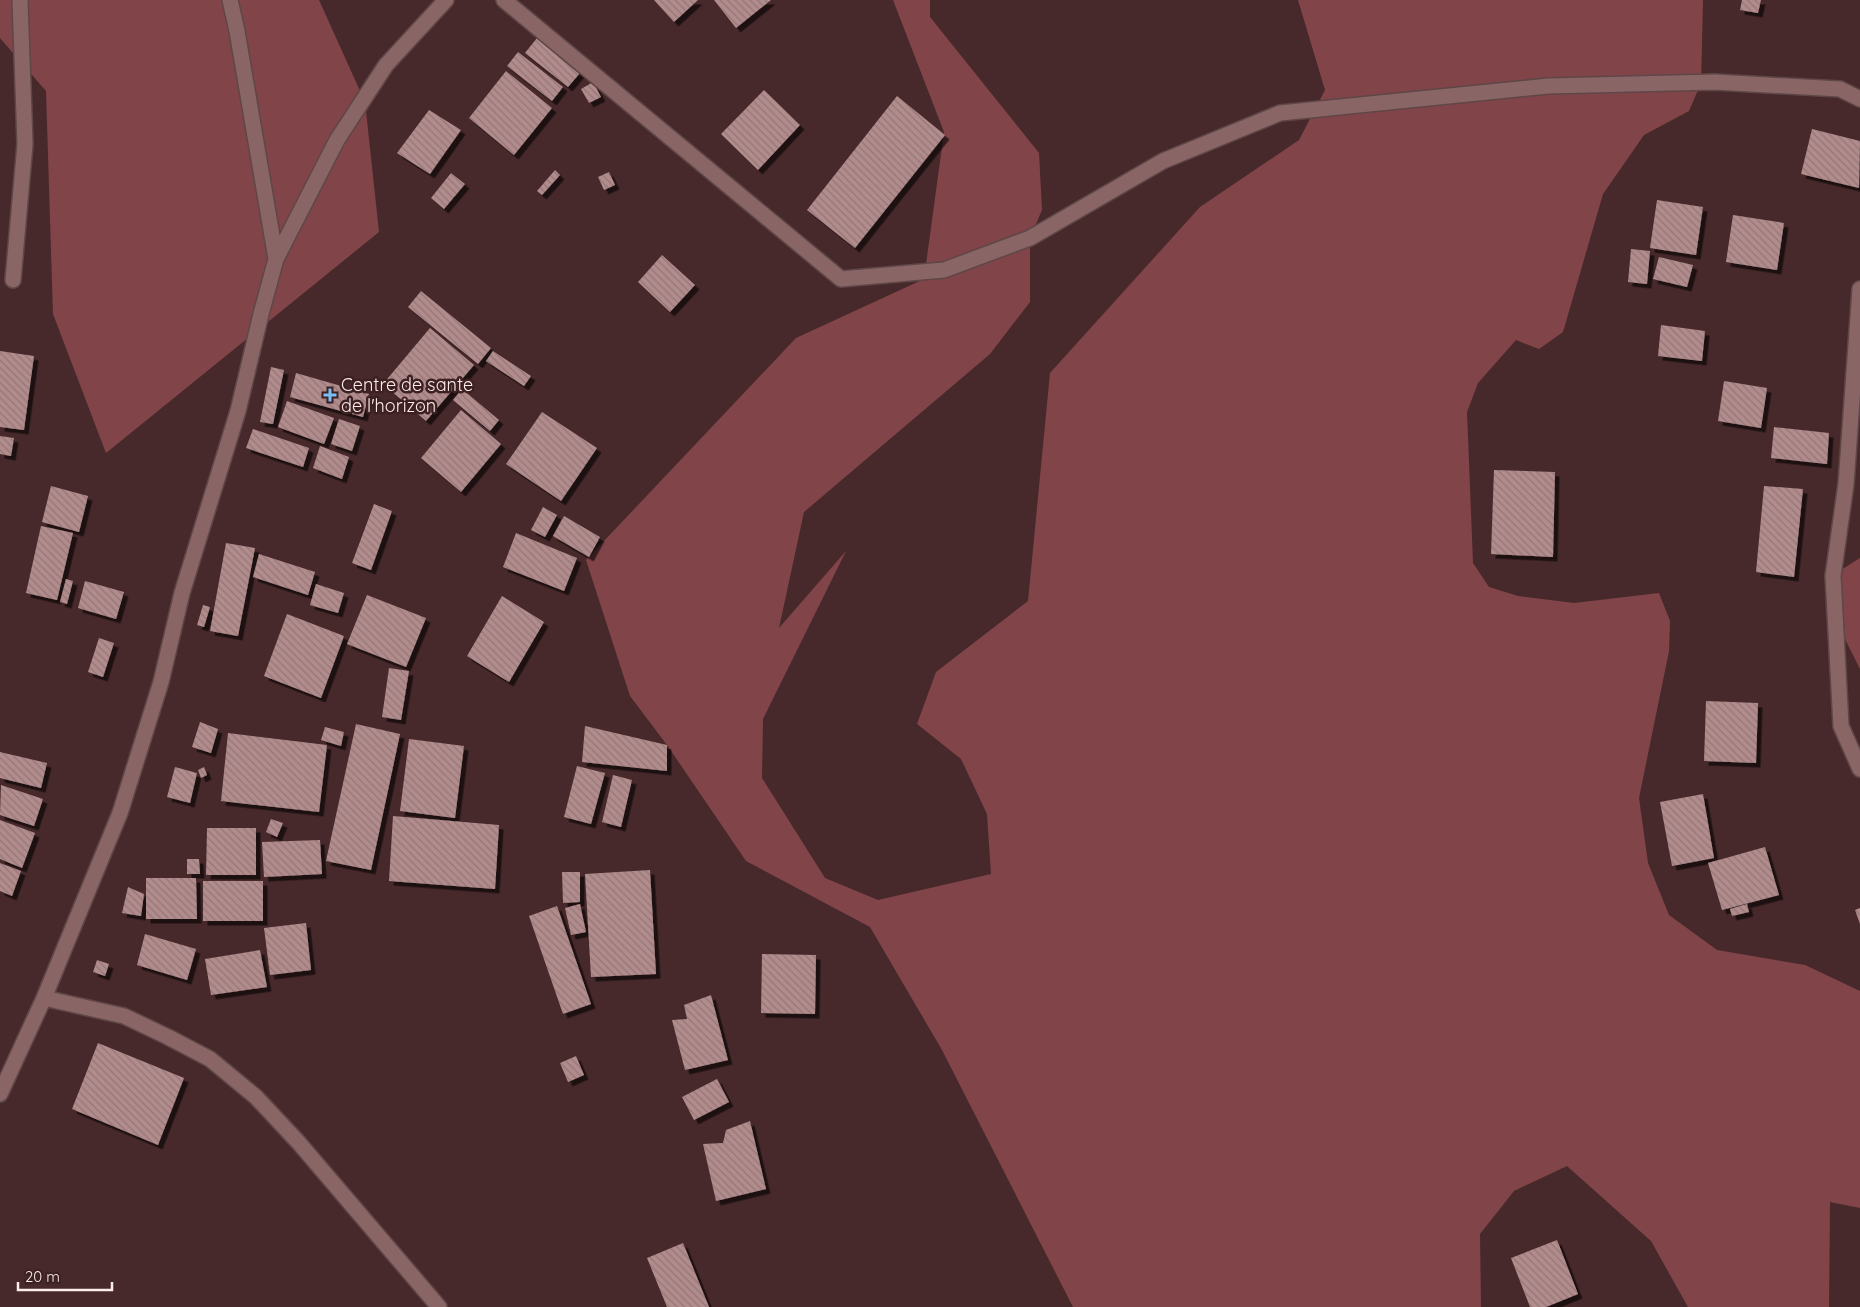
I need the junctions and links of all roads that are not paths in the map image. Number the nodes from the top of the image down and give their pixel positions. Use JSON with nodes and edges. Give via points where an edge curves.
{"nodes":[{"id":1,"x":20,"y":0,"type":"edge"},
{"id":2,"x":230,"y":0,"type":"edge"},
{"id":3,"x":446,"y":0,"type":"edge"},
{"id":4,"x":504,"y":0,"type":"edge"},
{"id":5,"x":1860,"y":99,"type":"edge"},
{"id":6,"x":276,"y":259,"type":"junction"},
{"id":7,"x":13,"y":280,"type":"dead end"},
{"id":8,"x":1860,"y":289,"type":"edge"},
{"id":9,"x":1860,"y":769,"type":"edge"},
{"id":10,"x":44,"y":998,"type":"junction"},
{"id":11,"x":0,"y":1094,"type":"edge"},
{"id":12,"x":439,"y":1307,"type":"edge"}],
"edges":[{"from":1,"to":7,"type":"street","via":[[25,144]]},
{"from":2,"to":6,"type":"street"},
{"from":3,"to":6,"type":"street","via":[[386,65],[337,140]]},
{"from":4,"to":5,"type":"street","via":[[841,279],[944,270],[1030,238],[1163,162],[1280,113],[1568,85],[1716,82],[1840,89]]},
{"from":6,"to":10,"type":"street","via":[[238,411],[182,594],[161,682],[120,812]]},
{"from":8,"to":9,"type":"street","via":[[1846,484],[1833,576],[1842,726]]},
{"from":10,"to":11,"type":"street"},
{"from":10,"to":12,"type":"street","via":[[124,1016],[210,1059],[256,1097],[293,1136]]}]}
